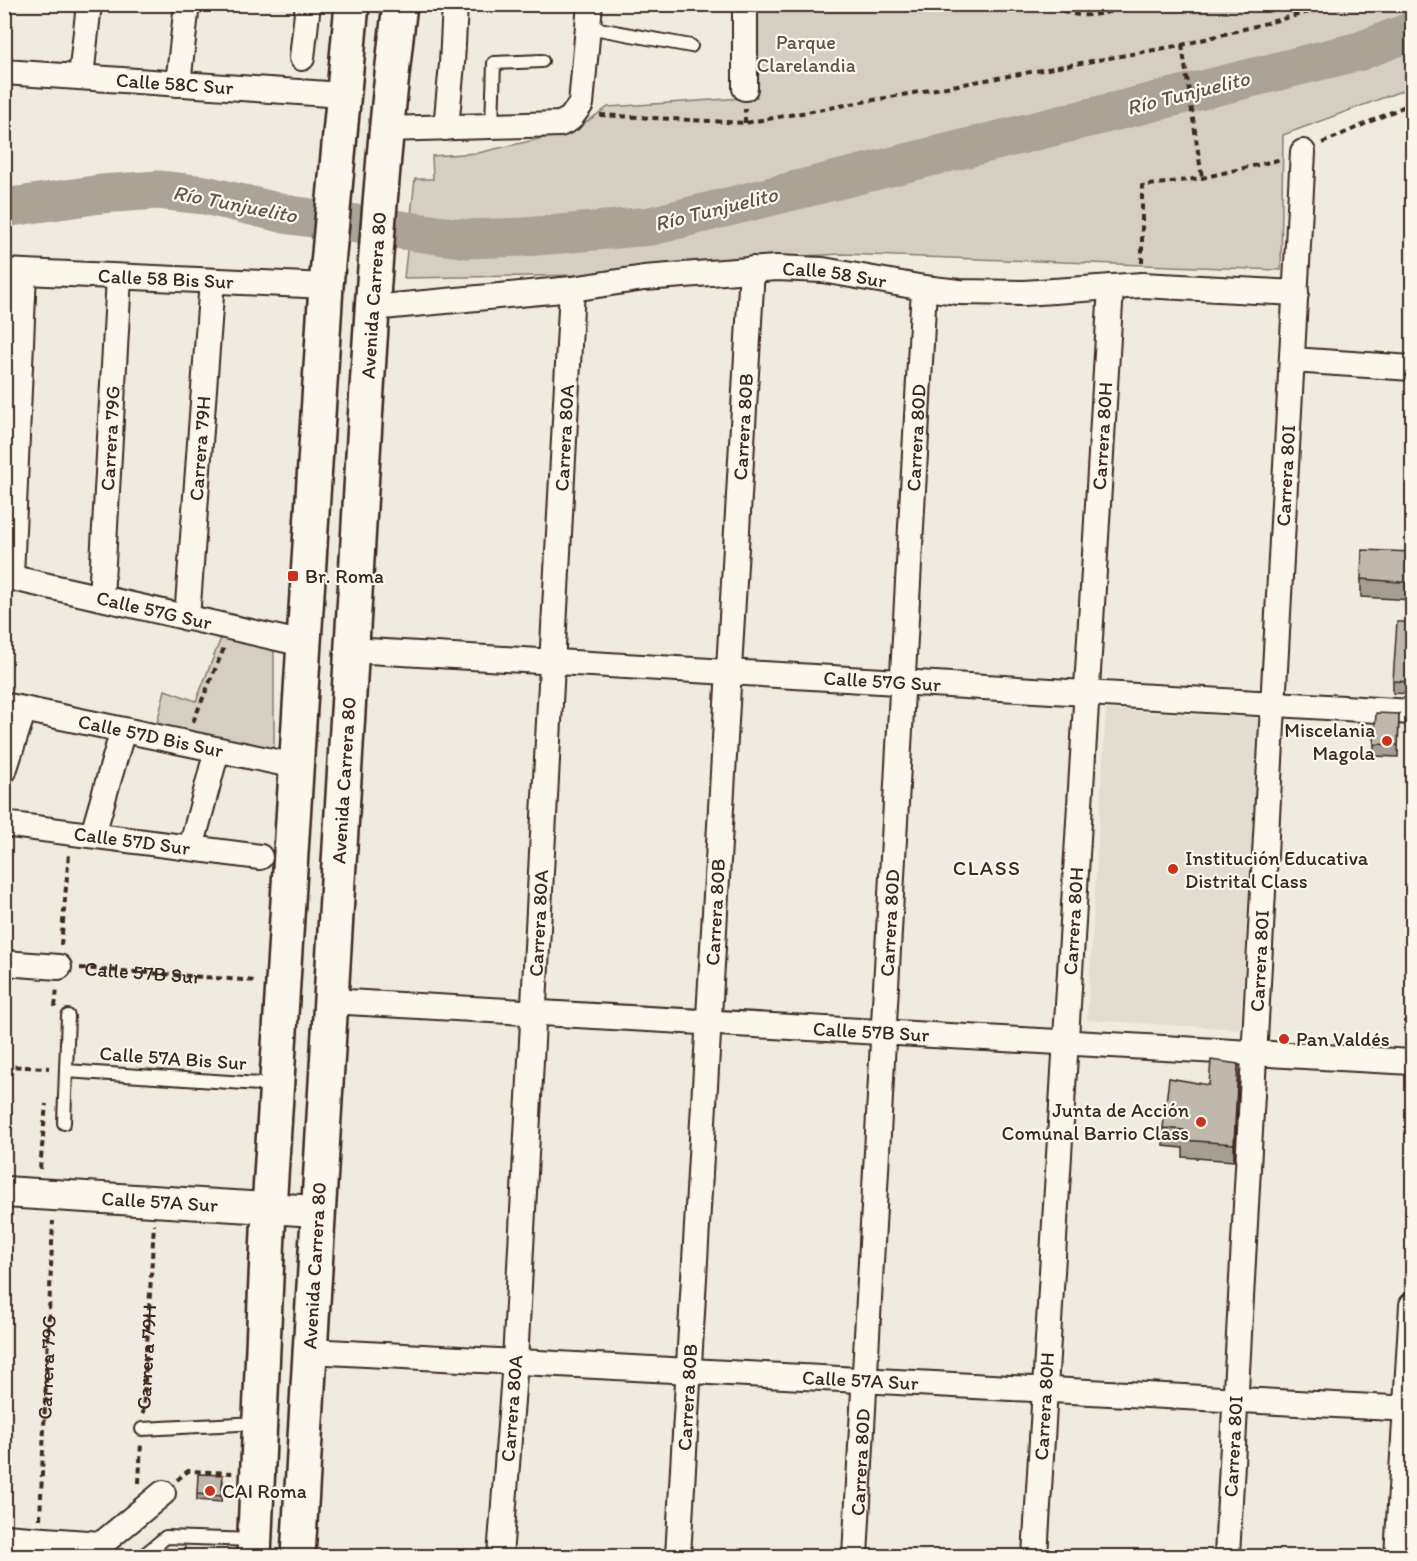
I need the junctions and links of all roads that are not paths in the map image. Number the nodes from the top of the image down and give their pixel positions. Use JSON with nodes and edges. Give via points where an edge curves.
{"nodes":[{"id":1,"x":89,"y":4,"type":"edge"},
{"id":2,"x":187,"y":4,"type":"edge"},
{"id":3,"x":308,"y":4,"type":"edge"},
{"id":4,"x":352,"y":4,"type":"edge"},
{"id":5,"x":400,"y":4,"type":"edge"},
{"id":6,"x":455,"y":4,"type":"edge"},
{"id":7,"x":745,"y":4,"type":"edge"},
{"id":8,"x":589,"y":16,"type":"edge"},
{"id":9,"x":691,"y":46,"type":"dead end"},
{"id":10,"x":302,"y":58,"type":"dead end"},
{"id":11,"x":542,"y":61,"type":"dead end"},
{"id":12,"x":4,"y":72,"type":"edge"},
{"id":13,"x":81,"y":77,"type":"junction"},
{"id":14,"x":178,"y":84,"type":"junction"},
{"id":15,"x":745,"y":88,"type":"dead end"},
{"id":16,"x":343,"y":95,"type":"junction"},
{"id":17,"x":492,"y":126,"type":"junction"},
{"id":18,"x":446,"y":128,"type":"junction"},
{"id":19,"x":386,"y":129,"type":"junction"},
{"id":20,"x":1303,"y":152,"type":"road end"},
{"id":21,"x":752,"y":268,"type":"junction"},
{"id":22,"x":14,"y":272,"type":"edge"},
{"id":23,"x":119,"y":277,"type":"junction"},
{"id":24,"x":326,"y":277,"type":"junction"},
{"id":25,"x":212,"y":281,"type":"junction"},
{"id":26,"x":1111,"y":287,"type":"junction"},
{"id":27,"x":924,"y":288,"type":"junction"},
{"id":28,"x":572,"y":289,"type":"junction"},
{"id":29,"x":1296,"y":293,"type":"junction"},
{"id":30,"x":372,"y":308,"type":"junction"},
{"id":31,"x":1292,"y":360,"type":"junction"},
{"id":32,"x":1413,"y":368,"type":"edge"},
{"id":33,"x":8,"y":577,"type":"edge"},
{"id":34,"x":101,"y":598,"type":"junction"},
{"id":35,"x":187,"y":618,"type":"junction"},
{"id":36,"x":304,"y":644,"type":"junction"},
{"id":37,"x":351,"y":650,"type":"junction"},
{"id":38,"x":552,"y":662,"type":"junction"},
{"id":39,"x":729,"y":672,"type":"junction"},
{"id":40,"x":902,"y":682,"type":"junction"},
{"id":41,"x":1087,"y":693,"type":"junction"},
{"id":42,"x":1273,"y":704,"type":"junction"},
{"id":43,"x":14,"y":707,"type":"edge"},
{"id":44,"x":1413,"y":712,"type":"edge"},
{"id":45,"x":123,"y":730,"type":"junction"},
{"id":46,"x":217,"y":750,"type":"junction"},
{"id":47,"x":296,"y":766,"type":"junction"},
{"id":48,"x":4,"y":771,"type":"edge"},
{"id":49,"x":4,"y":824,"type":"edge"},
{"id":50,"x":93,"y":834,"type":"junction"},
{"id":51,"x":191,"y":848,"type":"junction"},
{"id":52,"x":260,"y":857,"type":"dead end"},
{"id":53,"x":4,"y":963,"type":"edge"},
{"id":54,"x":59,"y":967,"type":"road end"},
{"id":55,"x":329,"y":1001,"type":"junction"},
{"id":56,"x":534,"y":1013,"type":"junction"},
{"id":57,"x":68,"y":1016,"type":"dead end"},
{"id":58,"x":709,"y":1022,"type":"junction"},
{"id":59,"x":883,"y":1032,"type":"junction"},
{"id":60,"x":1066,"y":1043,"type":"junction"},
{"id":61,"x":1254,"y":1053,"type":"junction"},
{"id":62,"x":1413,"y":1062,"type":"edge"},
{"id":63,"x":66,"y":1071,"type":"junction"},
{"id":64,"x":276,"y":1085,"type":"junction"},
{"id":65,"x":64,"y":1123,"type":"dead end"},
{"id":66,"x":4,"y":1192,"type":"edge"},
{"id":67,"x":269,"y":1209,"type":"junction"},
{"id":68,"x":316,"y":1211,"type":"junction"},
{"id":69,"x":1413,"y":1305,"type":"edge"},
{"id":70,"x":309,"y":1351,"type":"junction"},
{"id":71,"x":515,"y":1361,"type":"junction"},
{"id":72,"x":689,"y":1371,"type":"junction"},
{"id":73,"x":864,"y":1380,"type":"junction"},
{"id":74,"x":1045,"y":1389,"type":"junction"},
{"id":75,"x":1236,"y":1399,"type":"junction"},
{"id":76,"x":1409,"y":1408,"type":"edge"},
{"id":77,"x":259,"y":1423,"type":"junction"},
{"id":78,"x":142,"y":1429,"type":"road end"},
{"id":79,"x":163,"y":1493,"type":"road end"},
{"id":80,"x":4,"y":1538,"type":"edge"},
{"id":81,"x":254,"y":1548,"type":"edge"},
{"id":82,"x":94,"y":1550,"type":"edge"},
{"id":83,"x":143,"y":1557,"type":"edge"},
{"id":84,"x":298,"y":1557,"type":"edge"},
{"id":85,"x":500,"y":1557,"type":"edge"},
{"id":86,"x":678,"y":1557,"type":"edge"},
{"id":87,"x":855,"y":1557,"type":"edge"},
{"id":88,"x":1035,"y":1557,"type":"edge"},
{"id":89,"x":1227,"y":1557,"type":"edge"},
{"id":90,"x":1397,"y":1557,"type":"edge"}],
"edges":[{"from":1,"to":13,"type":"street"},
{"from":2,"to":14,"type":"street"},
{"from":3,"to":10,"type":"street"},
{"from":4,"to":16,"type":"main road"},
{"from":5,"to":19,"type":"main road","name":"Avenida Carrera 80"},
{"from":6,"to":18,"type":"street"},
{"from":7,"to":15,"type":"street"},
{"from":8,"to":9,"type":"lane"},
{"from":8,"to":17,"type":"street","via":[[580,104],[570,119],[560,124]]},
{"from":11,"to":17,"type":"lane","via":[[494,63]]},
{"from":12,"to":13,"type":"street","name":"Calle 58C Sur"},
{"from":13,"to":14,"type":"street","name":"Calle 58C Sur"},
{"from":14,"to":16,"type":"street","name":"Calle 58C Sur"},
{"from":16,"to":24,"type":"main road"},
{"from":17,"to":18,"type":"street"},
{"from":18,"to":19,"type":"street"},
{"from":19,"to":30,"type":"main road","name":"Avenida Carrera 80"},
{"from":20,"to":29,"type":"street","name":"Carrera 80I"},
{"from":21,"to":27,"type":"street","name":"Calle 58 Sur","via":[[823,270]]},
{"from":21,"to":28,"type":"street","name":"Calle 58 Sur"},
{"from":21,"to":39,"type":"street","name":"Carrera 80B"},
{"from":22,"to":23,"type":"street","name":"Calle 58 Bis Sur"},
{"from":22,"to":33,"type":"street"},
{"from":23,"to":25,"type":"street","name":"Calle 58 Bis Sur"},
{"from":23,"to":34,"type":"street","name":"Carrera 79G"},
{"from":24,"to":25,"type":"street","name":"Calle 58 Bis Sur"},
{"from":24,"to":36,"type":"main road"},
{"from":25,"to":35,"type":"street","name":"Carrera 79H"},
{"from":26,"to":27,"type":"street","name":"Calle 58 Sur","via":[[1024,293]]},
{"from":26,"to":29,"type":"street","name":"Calle 58 Sur","via":[[1142,285]]},
{"from":26,"to":41,"type":"street","name":"Carrera 80H"},
{"from":27,"to":40,"type":"street","name":"Carrera 80D"},
{"from":28,"to":30,"type":"street","name":"Calle 58 Sur"},
{"from":28,"to":38,"type":"street","name":"Carrera 80A"},
{"from":29,"to":31,"type":"street","name":"Carrera 80I"},
{"from":30,"to":37,"type":"main road","name":"Avenida Carrera 80"},
{"from":31,"to":32,"type":"street"},
{"from":31,"to":42,"type":"street","name":"Carrera 80I"},
{"from":33,"to":34,"type":"street","name":"Calle 57G Sur"},
{"from":34,"to":35,"type":"street","name":"Calle 57G Sur"},
{"from":35,"to":36,"type":"street","name":"Calle 57G Sur"},
{"from":36,"to":47,"type":"main road"},
{"from":37,"to":38,"type":"street","name":"Calle 57G Sur"},
{"from":37,"to":55,"type":"main road","name":"Avenida Carrera 80"},
{"from":38,"to":39,"type":"street","name":"Calle 57G Sur"},
{"from":38,"to":56,"type":"street","name":"Carrera 80A"},
{"from":39,"to":40,"type":"street","name":"Calle 57G Sur"},
{"from":39,"to":58,"type":"street","name":"Carrera 80B"},
{"from":40,"to":41,"type":"street","name":"Calle 57G Sur"},
{"from":40,"to":59,"type":"street","name":"Carrera 80D"},
{"from":41,"to":42,"type":"street","name":"Calle 57G Sur"},
{"from":41,"to":60,"type":"street","name":"Carrera 80H"},
{"from":42,"to":44,"type":"street","name":"Calle 57G Sur"},
{"from":42,"to":61,"type":"street","name":"Carrera 80I"},
{"from":43,"to":45,"type":"street","name":"Calle 57D Bis Sur"},
{"from":43,"to":48,"type":"street"},
{"from":45,"to":46,"type":"street","name":"Calle 57D Bis Sur"},
{"from":45,"to":50,"type":"street"},
{"from":46,"to":47,"type":"street","name":"Calle 57D Bis Sur"},
{"from":46,"to":51,"type":"street"},
{"from":47,"to":64,"type":"main road"},
{"from":49,"to":50,"type":"street","name":"Calle 57D Sur"},
{"from":50,"to":51,"type":"street","name":"Calle 57D Sur"},
{"from":51,"to":52,"type":"street","name":"Calle 57D Sur"},
{"from":53,"to":54,"type":"street","name":"Calle 57B Sur"},
{"from":55,"to":56,"type":"street","name":"Calle 57B Sur"},
{"from":55,"to":68,"type":"main road","name":"Avenida Carrera 80"},
{"from":56,"to":58,"type":"street","name":"Calle 57B Sur"},
{"from":56,"to":71,"type":"street","name":"Carrera 80A"},
{"from":57,"to":63,"type":"lane"},
{"from":58,"to":59,"type":"street","name":"Calle 57B Sur"},
{"from":58,"to":72,"type":"street","name":"Carrera 80B"},
{"from":59,"to":60,"type":"street","name":"Calle 57B Sur"},
{"from":59,"to":73,"type":"street","name":"Carrera 80D"},
{"from":60,"to":61,"type":"street","name":"Calle 57B Sur"},
{"from":60,"to":74,"type":"street","name":"Carrera 80H"},
{"from":61,"to":62,"type":"street","name":"Calle 57B Sur"},
{"from":61,"to":75,"type":"street","name":"Carrera 80I"},
{"from":63,"to":64,"type":"lane","name":"Calle 57A Bis Sur"},
{"from":63,"to":65,"type":"lane"},
{"from":64,"to":67,"type":"main road"},
{"from":66,"to":67,"type":"street","name":"Calle 57A Sur"},
{"from":67,"to":68,"type":"street","name":"Calle 57A Sur"},
{"from":67,"to":77,"type":"main road"},
{"from":68,"to":70,"type":"main road","name":"Avenida Carrera 80"},
{"from":69,"to":76,"type":"street"},
{"from":70,"to":71,"type":"street","name":"Calle 57A Sur"},
{"from":70,"to":84,"type":"main road","name":"Avenida Carrera 80"},
{"from":71,"to":72,"type":"street","name":"Calle 57A Sur"},
{"from":71,"to":85,"type":"street","name":"Carrera 80A"},
{"from":72,"to":73,"type":"street","name":"Calle 57A Sur"},
{"from":72,"to":86,"type":"street","name":"Carrera 80B"},
{"from":73,"to":74,"type":"street","name":"Calle 57A Sur"},
{"from":73,"to":87,"type":"street","name":"Carrera 80D"},
{"from":74,"to":75,"type":"street","name":"Calle 57A Sur"},
{"from":74,"to":88,"type":"street","name":"Carrera 80H"},
{"from":75,"to":76,"type":"street","name":"Calle 57A Sur"},
{"from":75,"to":89,"type":"street","name":"Carrera 80I"},
{"from":76,"to":90,"type":"street"},
{"from":77,"to":78,"type":"lane"},
{"from":77,"to":81,"type":"main road"},
{"from":79,"to":82,"type":"street"},
{"from":80,"to":82,"type":"street"},
{"from":81,"to":83,"type":"lane","via":[[166,1537]]}]}
